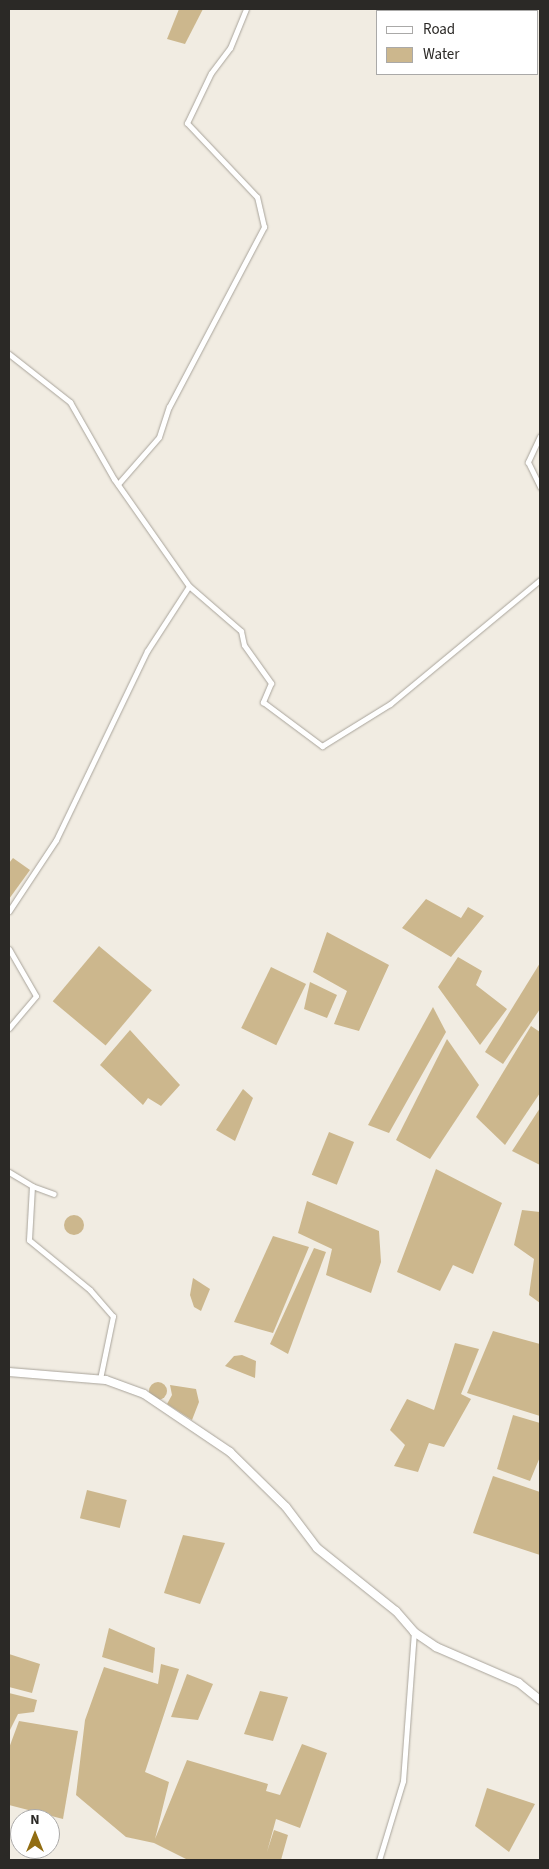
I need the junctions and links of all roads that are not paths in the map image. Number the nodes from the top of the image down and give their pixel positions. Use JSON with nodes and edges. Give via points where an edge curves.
{"nodes":[{"id":1,"x":246,"y":9,"type":"edge"},
{"id":2,"x":9,"y":354,"type":"edge"},
{"id":3,"x":540,"y":436,"type":"edge"},
{"id":4,"x":118,"y":484,"type":"junction"},
{"id":5,"x":540,"y":486,"type":"edge"},
{"id":6,"x":540,"y":580,"type":"edge"},
{"id":7,"x":189,"y":586,"type":"junction"},
{"id":8,"x":9,"y":911,"type":"edge"},
{"id":9,"x":9,"y":949,"type":"edge"},
{"id":10,"x":9,"y":1028,"type":"edge"},
{"id":11,"x":9,"y":1172,"type":"edge"},
{"id":12,"x":32,"y":1186,"type":"junction"},
{"id":13,"x":54,"y":1194,"type":"dead end"},
{"id":14,"x":9,"y":1372,"type":"edge"},
{"id":15,"x":100,"y":1379,"type":"junction"},
{"id":16,"x":414,"y":1632,"type":"junction"},
{"id":17,"x":540,"y":1700,"type":"edge"},
{"id":18,"x":379,"y":1860,"type":"edge"}],
"edges":[{"from":1,"to":4,"type":"street","via":[[187,123],[257,197],[264,227],[169,407],[160,437]]},
{"from":2,"to":4,"type":"street","via":[[70,402]]},
{"from":3,"to":5,"type":"street","via":[[528,462]]},
{"from":4,"to":7,"type":"street"},
{"from":6,"to":7,"type":"street","via":[[390,704],[322,746],[263,702],[271,682],[244,645],[241,631]]},
{"from":7,"to":8,"type":"street","via":[[147,651],[56,840]]},
{"from":9,"to":10,"type":"street","via":[[36,996]]},
{"from":11,"to":12,"type":"street"},
{"from":12,"to":13,"type":"street"},
{"from":12,"to":15,"type":"street","via":[[29,1240],[90,1290],[113,1316]]},
{"from":14,"to":15,"type":"street"},
{"from":15,"to":16,"type":"street","via":[[144,1394],[217,1441],[272,1491],[317,1548],[396,1611]]},
{"from":16,"to":17,"type":"street","via":[[436,1647],[518,1683]]},
{"from":16,"to":18,"type":"street","via":[[403,1781]]}]}
